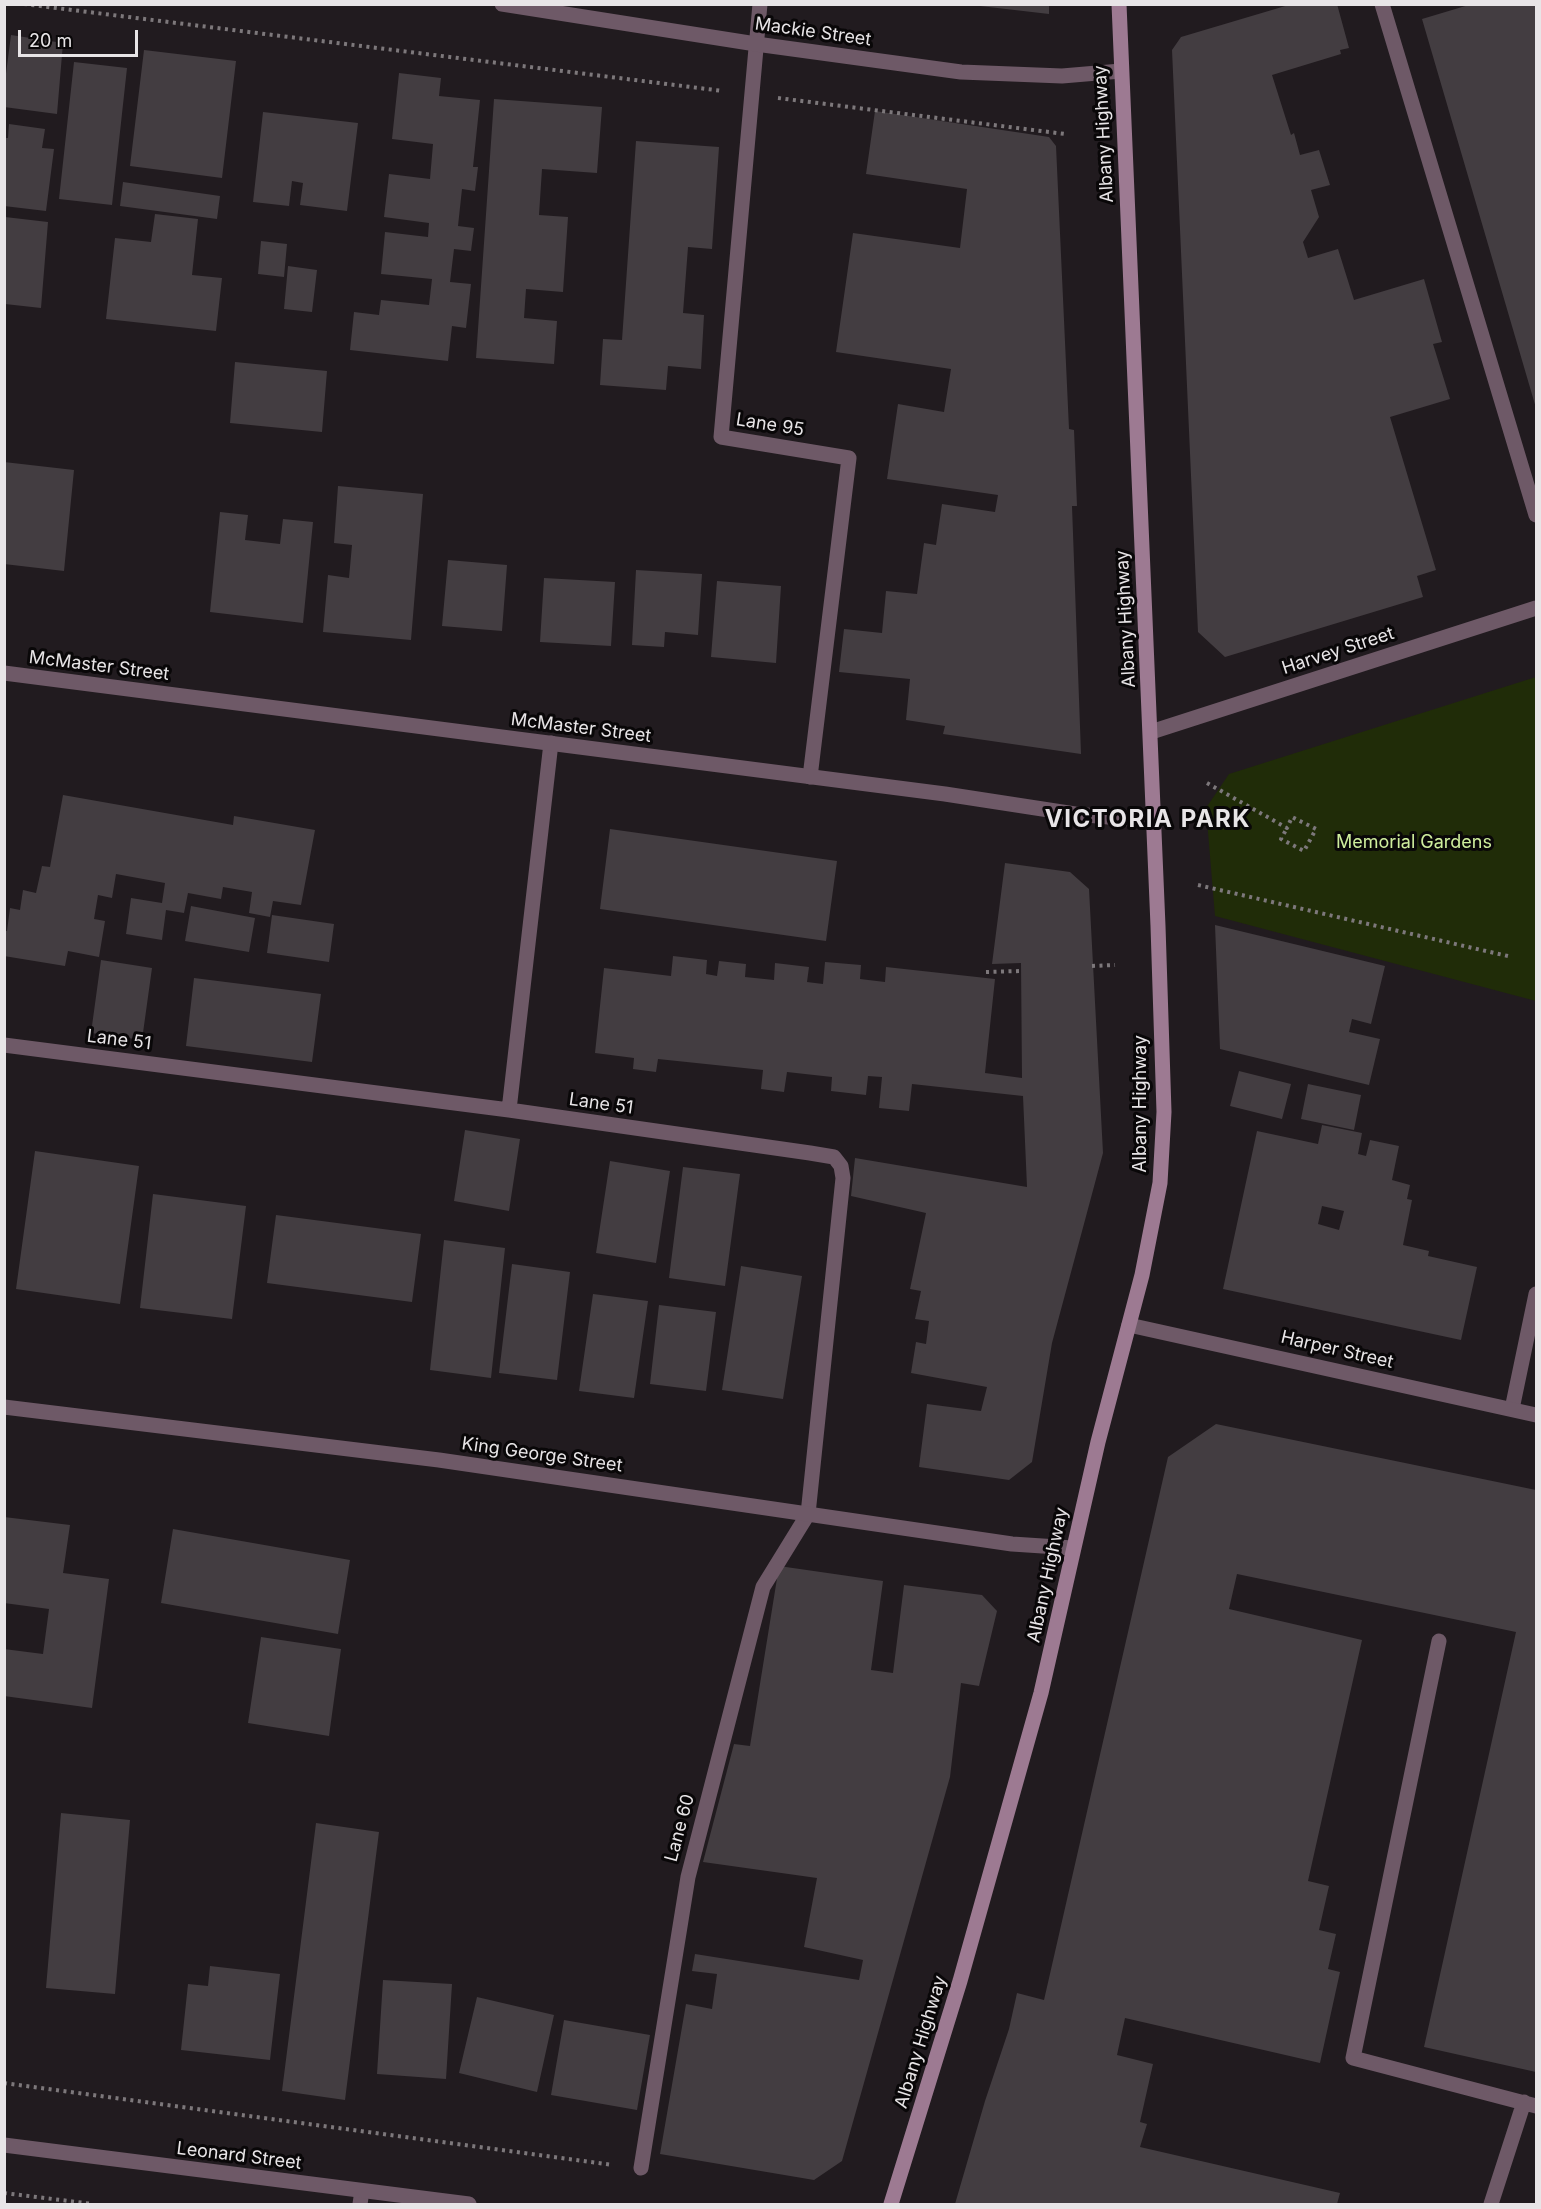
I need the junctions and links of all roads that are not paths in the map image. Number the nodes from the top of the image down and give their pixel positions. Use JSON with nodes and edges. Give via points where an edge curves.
{"nodes":[{"id":1,"x":502,"y":4,"type":"edge"},
{"id":2,"x":760,"y":4,"type":"edge"},
{"id":3,"x":1119,"y":4,"type":"edge"},
{"id":4,"x":1382,"y":4,"type":"edge"},
{"id":5,"x":756,"y":44,"type":"junction"},
{"id":6,"x":1121,"y":71,"type":"junction"},
{"id":7,"x":1536,"y":515,"type":"edge"},
{"id":8,"x":1536,"y":608,"type":"edge"},
{"id":9,"x":4,"y":674,"type":"edge"},
{"id":10,"x":1151,"y":732,"type":"junction"},
{"id":11,"x":551,"y":744,"type":"junction"},
{"id":12,"x":810,"y":777,"type":"junction"},
{"id":13,"x":1153,"y":821,"type":"junction"},
{"id":14,"x":4,"y":1045,"type":"edge"},
{"id":15,"x":509,"y":1110,"type":"junction"},
{"id":16,"x":1536,"y":1294,"type":"edge"},
{"id":17,"x":1129,"y":1325,"type":"junction"},
{"id":18,"x":4,"y":1407,"type":"edge"},
{"id":19,"x":1512,"y":1409,"type":"junction"},
{"id":20,"x":1536,"y":1415,"type":"edge"},
{"id":21,"x":808,"y":1514,"type":"junction"},
{"id":22,"x":1073,"y":1548,"type":"junction"},
{"id":23,"x":1439,"y":1641,"type":"dead end"},
{"id":24,"x":1530,"y":2104,"type":"edge"},
{"id":25,"x":4,"y":2145,"type":"edge"},
{"id":26,"x":641,"y":2168,"type":"road end"},
{"id":27,"x":361,"y":2198,"type":"edge"},
{"id":28,"x":469,"y":2205,"type":"edge"},
{"id":29,"x":891,"y":2205,"type":"edge"},
{"id":30,"x":1491,"y":2205,"type":"edge"}],
"edges":[{"from":1,"to":5,"type":"street","name":"Mackie Street"},
{"from":2,"to":5,"type":"street","name":"Lane 95"},
{"from":3,"to":6,"type":"main road","name":"Albany Highway"},
{"from":4,"to":7,"type":"street"},
{"from":5,"to":6,"type":"street","name":"Mackie Street","via":[[961,72],[1062,76]]},
{"from":5,"to":12,"type":"street","name":"Lane 95","via":[[721,436],[849,458]]},
{"from":6,"to":10,"type":"main road","name":"Albany Highway"},
{"from":8,"to":10,"type":"street","name":"Harvey Street"},
{"from":9,"to":11,"type":"street","name":"McMaster Street"},
{"from":10,"to":13,"type":"main road","name":"Albany Highway"},
{"from":11,"to":12,"type":"street","name":"McMaster Street"},
{"from":11,"to":15,"type":"street"},
{"from":12,"to":13,"type":"street","name":"McMaster Street"},
{"from":13,"to":17,"type":"main road","name":"Albany Highway","via":[[1164,1112],[1160,1183]]},
{"from":14,"to":15,"type":"street","name":"Lane 51"},
{"from":15,"to":21,"type":"street","name":"Lane 51","via":[[834,1157],[841,1166],[843,1178]]},
{"from":16,"to":19,"type":"street"},
{"from":17,"to":19,"type":"street","name":"Harper Street"},
{"from":17,"to":22,"type":"main road","name":"Albany Highway"},
{"from":18,"to":21,"type":"street","name":"King George Street","via":[[439,1460]]},
{"from":19,"to":20,"type":"street","name":"Harper Street"},
{"from":21,"to":22,"type":"street","name":"King George Street","via":[[1012,1544]]},
{"from":21,"to":26,"type":"street","name":"Lane 60","via":[[763,1587],[688,1877]]},
{"from":22,"to":29,"type":"main road","name":"Albany Highway","via":[[1038,1704],[960,1981]]},
{"from":23,"to":24,"type":"street","via":[[1353,2058]]},
{"from":24,"to":30,"type":"street"},
{"from":25,"to":27,"type":"street","name":"Leonard Street"},
{"from":27,"to":28,"type":"street","name":"Leonard Street"}]}
